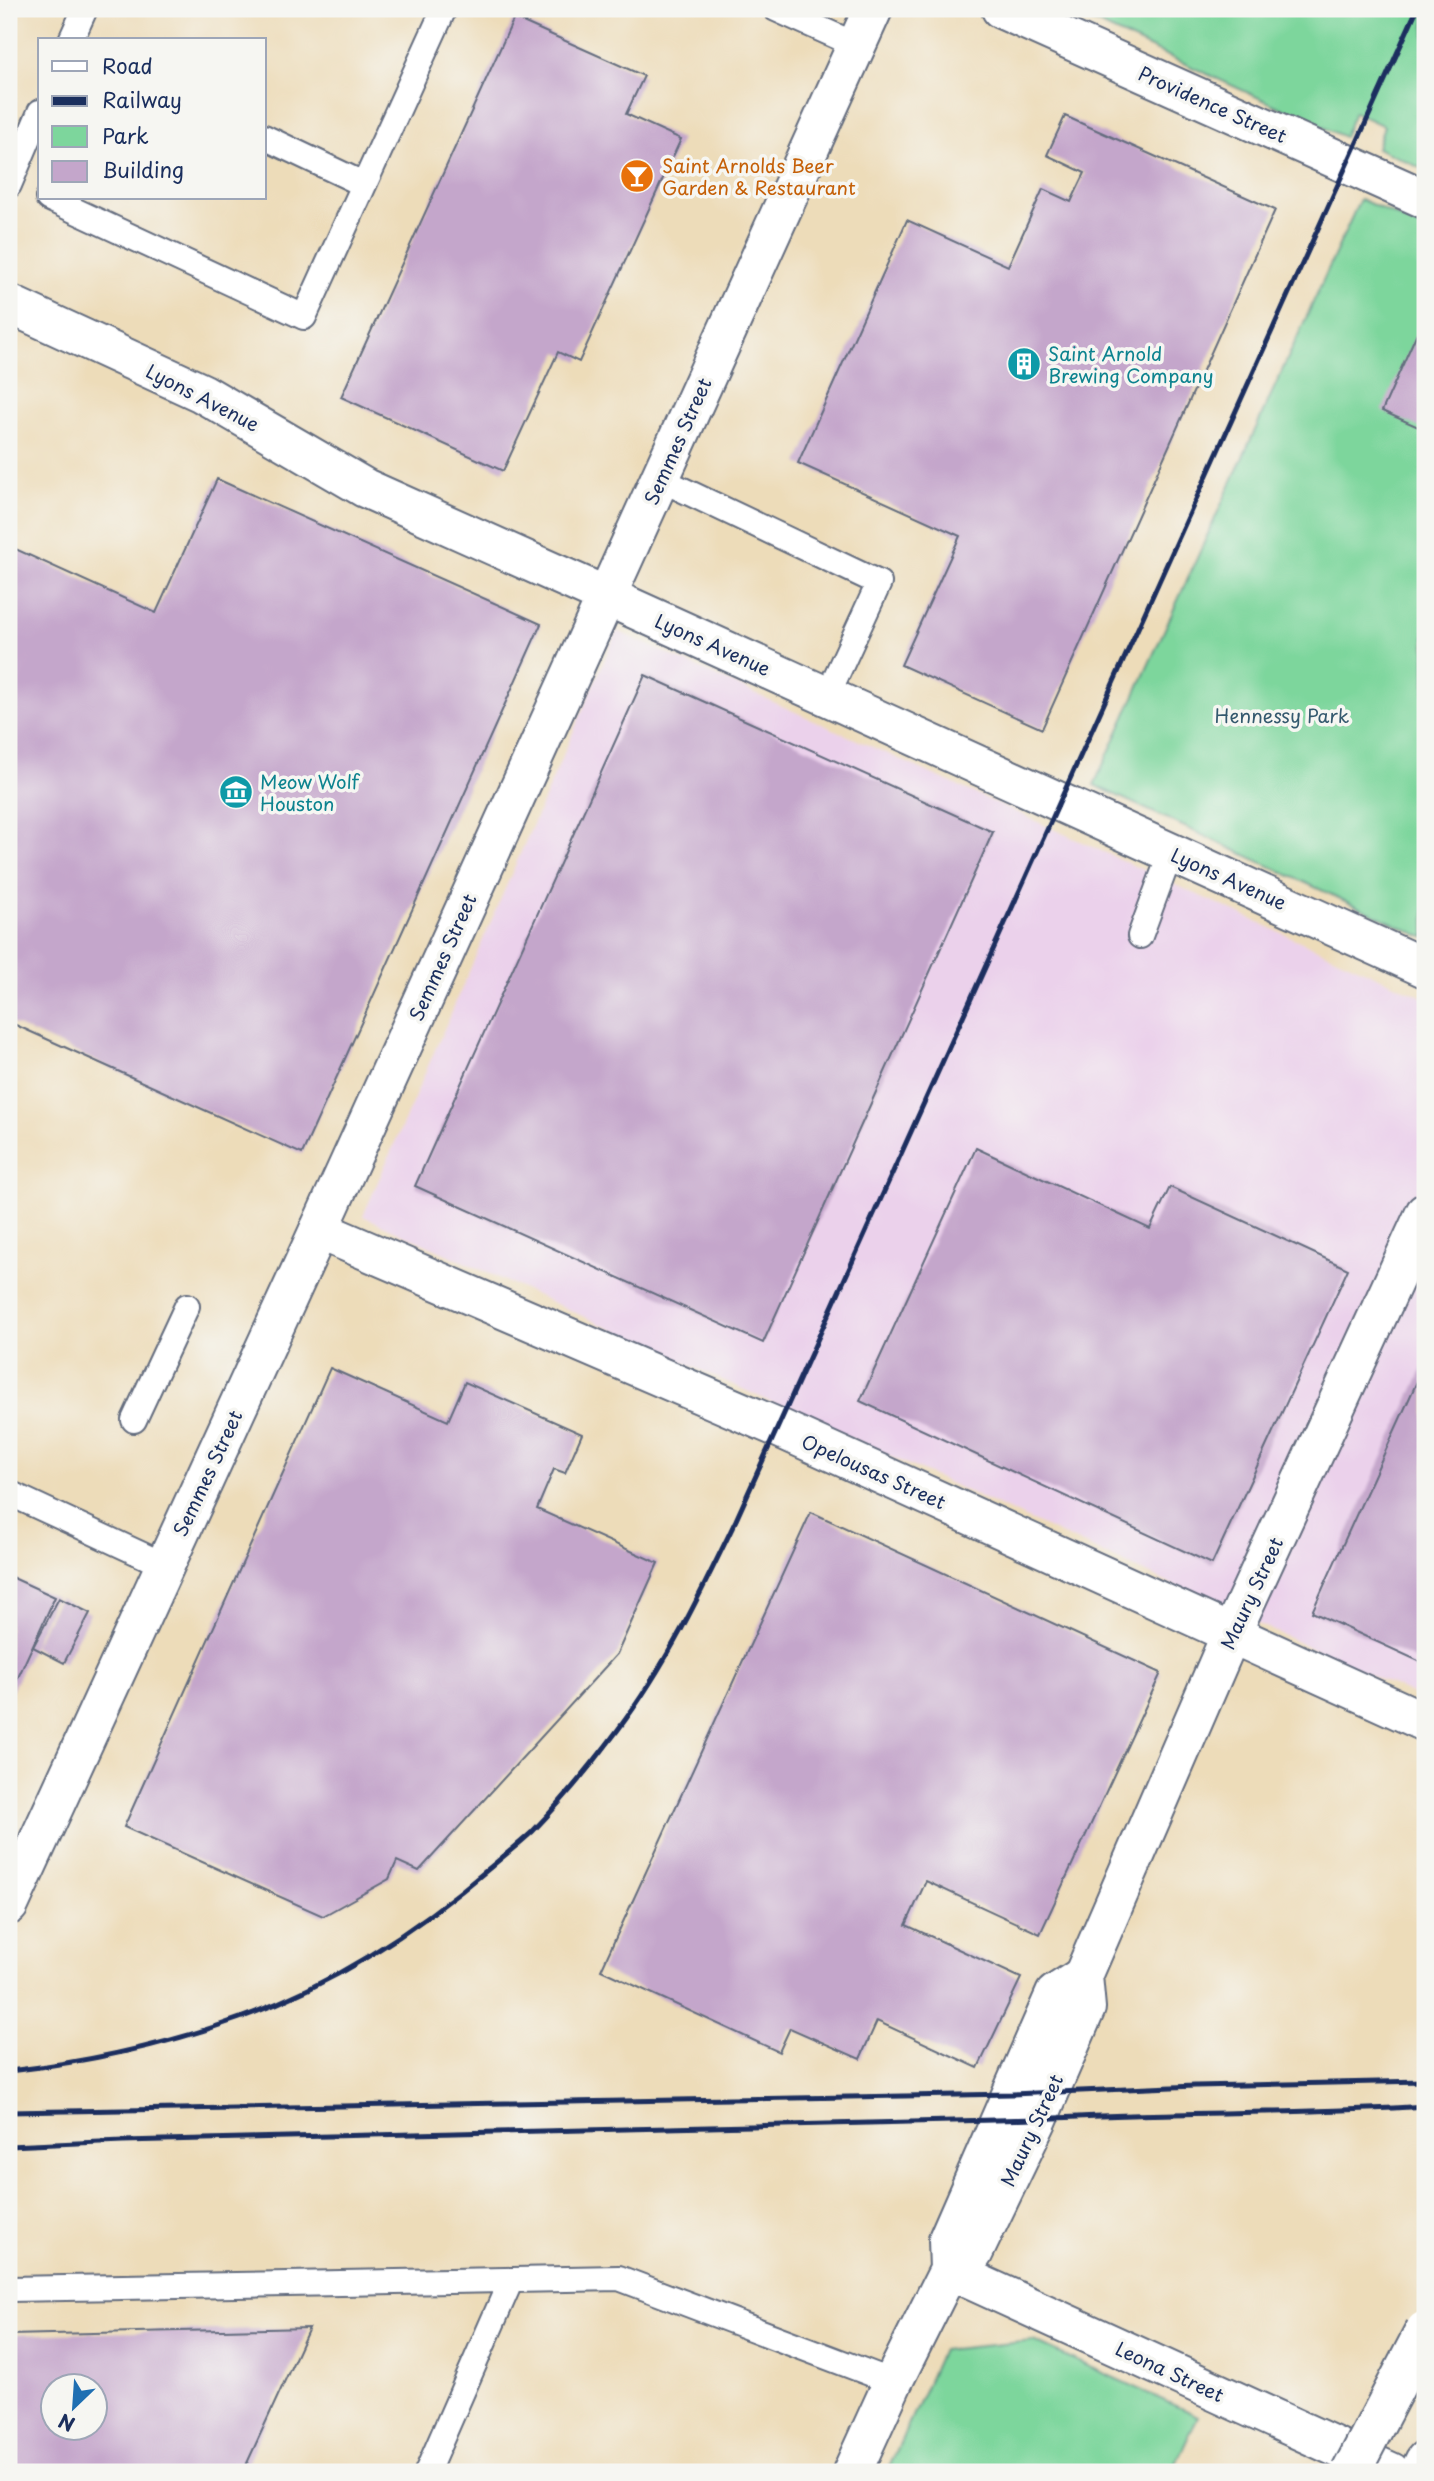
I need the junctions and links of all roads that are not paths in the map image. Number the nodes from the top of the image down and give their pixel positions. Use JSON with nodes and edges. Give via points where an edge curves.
{"nodes":[{"id":1,"x":85,"y":9,"type":"edge"},
{"id":2,"x":444,"y":9,"type":"edge"},
{"id":3,"x":776,"y":9,"type":"edge"},
{"id":4,"x":873,"y":9,"type":"edge"},
{"id":5,"x":1001,"y":9,"type":"edge"},
{"id":6,"x":72,"y":38,"type":"edge"},
{"id":7,"x":856,"y":46,"type":"junction"},
{"id":8,"x":38,"y":118,"type":"edge"},
{"id":9,"x":266,"y":138,"type":"edge"},
{"id":10,"x":10,"y":183,"type":"edge"},
{"id":11,"x":363,"y":184,"type":"junction"},
{"id":12,"x":38,"y":193,"type":"edge"},
{"id":13,"x":1425,"y":199,"type":"edge"},
{"id":14,"x":52,"y":200,"type":"edge"},
{"id":15,"x":9,"y":304,"type":"edge"},
{"id":16,"x":660,"y":479,"type":"junction"},
{"id":17,"x":607,"y":596,"type":"junction"},
{"id":18,"x":827,"y":696,"type":"junction"},
{"id":19,"x":1171,"y":852,"type":"junction"},
{"id":20,"x":1140,"y":936,"type":"dead end"},
{"id":21,"x":1425,"y":968,"type":"edge"},
{"id":22,"x":1425,"y":1213,"type":"edge"},
{"id":23,"x":319,"y":1230,"type":"junction"},
{"id":24,"x":187,"y":1306,"type":"dead end"},
{"id":25,"x":134,"y":1420,"type":"dead end"},
{"id":26,"x":9,"y":1493,"type":"edge"},
{"id":27,"x":164,"y":1565,"type":"junction"},
{"id":28,"x":1231,"y":1634,"type":"junction"},
{"id":29,"x":1425,"y":1722,"type":"edge"},
{"id":30,"x":9,"y":1905,"type":"edge"},
{"id":31,"x":949,"y":2270,"type":"junction"},
{"id":32,"x":511,"y":2280,"type":"junction"},
{"id":33,"x":9,"y":2289,"type":"edge"},
{"id":34,"x":1425,"y":2330,"type":"edge"},
{"id":35,"x":893,"y":2382,"type":"junction"},
{"id":36,"x":1425,"y":2460,"type":"edge"},
{"id":37,"x":428,"y":2472,"type":"edge"},
{"id":38,"x":852,"y":2472,"type":"edge"},
{"id":39,"x":1351,"y":2472,"type":"edge"},
{"id":40,"x":1391,"y":2472,"type":"edge"},
{"id":41,"x":1419,"y":2472,"type":"edge"}],
"edges":[{"from":1,"to":6,"type":"lane"},
{"from":2,"to":11,"type":"lane"},
{"from":3,"to":7,"type":"lane"},
{"from":4,"to":7,"type":"street","name":"Semmes Street"},
{"from":5,"to":13,"type":"street","name":"Providence Street"},
{"from":7,"to":16,"type":"street","name":"Semmes Street"},
{"from":8,"to":10,"type":"lane"},
{"from":9,"to":11,"type":"lane"},
{"from":10,"to":12,"type":"lane"},
{"from":11,"to":14,"type":"lane","via":[[304,317]]},
{"from":15,"to":17,"type":"street","name":"Lyons Avenue","via":[[202,393],[365,488]]},
{"from":16,"to":17,"type":"street","name":"Semmes Street"},
{"from":16,"to":18,"type":"lane","via":[[879,583]]},
{"from":17,"to":18,"type":"street","name":"Lyons Avenue"},
{"from":17,"to":23,"type":"street","name":"Semmes Street"},
{"from":18,"to":19,"type":"street","name":"Lyons Avenue"},
{"from":19,"to":20,"type":"lane"},
{"from":19,"to":21,"type":"street","name":"Lyons Avenue"},
{"from":22,"to":28,"type":"street","name":"Maury Street"},
{"from":23,"to":27,"type":"street","name":"Semmes Street"},
{"from":23,"to":28,"type":"street","name":"Opelousas Street","via":[[779,1428]]},
{"from":24,"to":25,"type":"lane"},
{"from":26,"to":27,"type":"lane"},
{"from":27,"to":30,"type":"street","name":"Semmes Street"},
{"from":28,"to":29,"type":"street","name":"Opelousas Street"},
{"from":28,"to":31,"type":"street","name":"Maury Street","via":[[1083,1976],[1086,2008],[1038,2119],[973,2254]]},
{"from":31,"to":35,"type":"street","name":"Maury Street"},
{"from":31,"to":40,"type":"street","name":"Leona Street"},
{"from":32,"to":33,"type":"lane"},
{"from":32,"to":35,"type":"lane","via":[[619,2278]]},
{"from":32,"to":37,"type":"lane"},
{"from":34,"to":39,"type":"street","bridge":true},
{"from":35,"to":38,"type":"street","name":"Maury Street"},
{"from":36,"to":41,"type":"street"}]}
